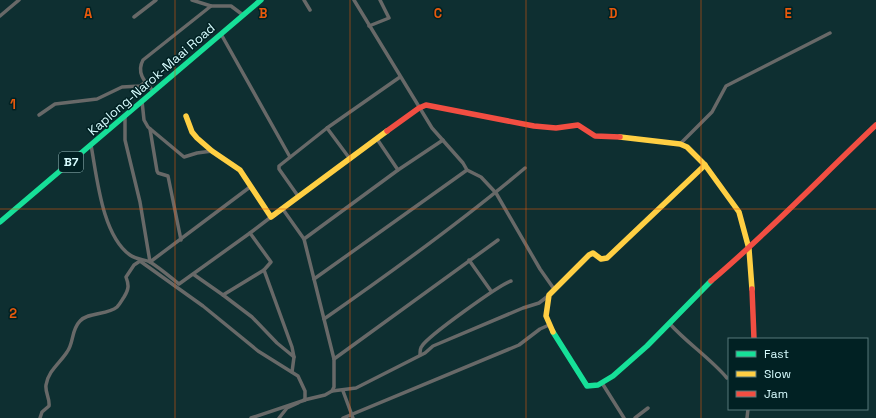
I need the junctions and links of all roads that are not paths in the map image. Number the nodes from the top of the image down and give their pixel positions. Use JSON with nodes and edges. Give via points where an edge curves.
{"nodes":[{"id":1,"x":19,"y":0,"type":"edge"},
{"id":2,"x":156,"y":0,"type":"edge"},
{"id":3,"x":192,"y":0,"type":"edge"},
{"id":4,"x":261,"y":0,"type":"edge"},
{"id":5,"x":304,"y":0,"type":"edge"},
{"id":6,"x":354,"y":0,"type":"edge"},
{"id":7,"x":380,"y":0,"type":"edge"},
{"id":8,"x":211,"y":6,"type":"junction"},
{"id":9,"x":310,"y":10,"type":"dead end"},
{"id":10,"x":243,"y":15,"type":"junction"},
{"id":11,"x":0,"y":16,"type":"edge"},
{"id":12,"x":134,"y":17,"type":"dead end"},
{"id":13,"x":369,"y":26,"type":"junction"},
{"id":14,"x":221,"y":33,"type":"junction"},
{"id":15,"x":830,"y":33,"type":"dead end"},
{"id":16,"x":400,"y":77,"type":"junction"},
{"id":17,"x":145,"y":82,"type":"junction"},
{"id":18,"x":154,"y":91,"type":"junction"},
{"id":19,"x":142,"y":101,"type":"junction"},
{"id":20,"x":419,"y":108,"type":"junction"},
{"id":21,"x":39,"y":115,"type":"dead end"},
{"id":22,"x":186,"y":116,"type":"dead end"},
{"id":23,"x":125,"y":117,"type":"junction"},
{"id":24,"x":876,"y":125,"type":"edge"},
{"id":25,"x":327,"y":128,"type":"junction"},
{"id":26,"x":150,"y":129,"type":"junction"},
{"id":27,"x":377,"y":139,"type":"junction"},
{"id":28,"x":443,"y":140,"type":"junction"},
{"id":29,"x":680,"y":144,"type":"junction"},
{"id":30,"x":91,"y":145,"type":"junction"},
{"id":31,"x":212,"y":151,"type":"junction"},
{"id":32,"x":290,"y":156,"type":"junction"},
{"id":33,"x":350,"y":159,"type":"junction"},
{"id":34,"x":706,"y":165,"type":"junction"},
{"id":35,"x":525,"y":168,"type":"dead end"},
{"id":36,"x":398,"y":170,"type":"junction"},
{"id":37,"x":467,"y":170,"type":"junction"},
{"id":38,"x":250,"y":187,"type":"junction"},
{"id":39,"x":496,"y":193,"type":"junction"},
{"id":40,"x":298,"y":196,"type":"junction"},
{"id":41,"x":282,"y":208,"type":"junction"},
{"id":42,"x":271,"y":217,"type":"junction"},
{"id":43,"x":0,"y":222,"type":"edge"},
{"id":44,"x":250,"y":233,"type":"junction"},
{"id":45,"x":304,"y":239,"type":"junction"},
{"id":46,"x":181,"y":240,"type":"junction"},
{"id":47,"x":498,"y":240,"type":"dead end"},
{"id":48,"x":749,"y":249,"type":"junction"},
{"id":49,"x":470,"y":260,"type":"junction"},
{"id":50,"x":140,"y":261,"type":"junction"},
{"id":51,"x":150,"y":262,"type":"junction"},
{"id":52,"x":264,"y":270,"type":"junction"},
{"id":53,"x":193,"y":274,"type":"junction"},
{"id":54,"x":314,"y":279,"type":"junction"},
{"id":55,"x":511,"y":281,"type":"dead end"},
{"id":56,"x":554,"y":289,"type":"junction"},
{"id":57,"x":491,"y":291,"type":"junction"},
{"id":58,"x":223,"y":295,"type":"junction"},
{"id":59,"x":549,"y":295,"type":"junction"},
{"id":60,"x":324,"y":319,"type":"junction"},
{"id":61,"x":670,"y":324,"type":"junction"},
{"id":62,"x":549,"y":325,"type":"junction"},
{"id":63,"x":754,"y":338,"type":"edge"},
{"id":64,"x":420,"y":355,"type":"junction"},
{"id":65,"x":294,"y":357,"type":"junction"},
{"id":66,"x":334,"y":359,"type":"junction"},
{"id":67,"x":292,"y":372,"type":"junction"},
{"id":68,"x":727,"y":378,"type":"dead end"},
{"id":69,"x":602,"y":383,"type":"junction"},
{"id":70,"x":332,"y":391,"type":"junction"},
{"id":71,"x":343,"y":391,"type":"junction"},
{"id":72,"x":305,"y":400,"type":"junction"},
{"id":73,"x":648,"y":408,"type":"dead end"},
{"id":74,"x":352,"y":416,"type":"edge"},
{"id":75,"x":40,"y":418,"type":"edge"},
{"id":76,"x":251,"y":418,"type":"edge"},
{"id":77,"x":279,"y":418,"type":"edge"},
{"id":78,"x":342,"y":418,"type":"edge"},
{"id":79,"x":624,"y":418,"type":"edge"},
{"id":80,"x":635,"y":418,"type":"edge"}],
"edges":[{"from":1,"to":11,"type":"street"},
{"from":2,"to":12,"type":"street"},
{"from":3,"to":8,"type":"street"},
{"from":4,"to":10,"type":"main road","name":"Kaplong-Narok-Maai Road","number":"B7"},
{"from":5,"to":9,"type":"street"},
{"from":6,"to":13,"type":"street"},
{"from":7,"to":13,"type":"street","via":[[389,18]]},
{"from":8,"to":10,"type":"street","via":[[231,6]]},
{"from":8,"to":17,"type":"street","via":[[143,60],[140,68]]},
{"from":10,"to":14,"type":"main road","name":"Kaplong-Narok-Maai Road","number":"B7"},
{"from":13,"to":16,"type":"street"},
{"from":14,"to":18,"type":"main road","name":"Kaplong-Narok-Maai Road","number":"B7"},
{"from":14,"to":32,"type":"street"},
{"from":15,"to":29,"type":"street","via":[[726,86],[712,112]]},
{"from":16,"to":20,"type":"street"},
{"from":16,"to":25,"type":"street"},
{"from":17,"to":18,"type":"street"},
{"from":17,"to":21,"type":"street","via":[[140,86],[122,87],[96,99],[55,104]]},
{"from":18,"to":19,"type":"main road","name":"Kaplong-Narok-Maai Road","number":"B7"},
{"from":19,"to":23,"type":"main road","name":"Kaplong-Narok-Maai Road","number":"B7"},
{"from":19,"to":26,"type":"street","via":[[144,120]]},
{"from":20,"to":27,"type":"main road"},
{"from":20,"to":28,"type":"street"},
{"from":20,"to":29,"type":"main road","via":[[426,105],[534,126],[556,128],[578,124],[595,136],[627,137]]},
{"from":22,"to":31,"type":"main road","via":[[192,132]]},
{"from":23,"to":30,"type":"main road","name":"Kaplong-Narok-Maai Road","number":"B7"},
{"from":23,"to":51,"type":"street","via":[[125,140],[140,202]]},
{"from":24,"to":48,"type":"main road"},
{"from":25,"to":32,"type":"street"},
{"from":25,"to":33,"type":"street"},
{"from":26,"to":31,"type":"street","via":[[184,157],[197,152]]},
{"from":26,"to":46,"type":"street","via":[[158,173],[168,176],[171,186]]},
{"from":27,"to":33,"type":"main road"},
{"from":27,"to":36,"type":"street"},
{"from":28,"to":36,"type":"street"},
{"from":28,"to":37,"type":"street"},
{"from":29,"to":34,"type":"main road"},
{"from":30,"to":43,"type":"main road","name":"Kaplong-Narok-Maai Road","number":"B7"},
{"from":30,"to":50,"type":"street","via":[[106,221],[124,250]]},
{"from":31,"to":38,"type":"main road","via":[[240,170]]},
{"from":32,"to":40,"type":"street","via":[[278,167]]},
{"from":33,"to":40,"type":"main road"},
{"from":34,"to":48,"type":"main road","via":[[739,212]]},
{"from":34,"to":56,"type":"main road","via":[[607,258],[601,259],[593,253],[589,255]]},
{"from":35,"to":39,"type":"street"},
{"from":36,"to":45,"type":"street"},
{"from":37,"to":39,"type":"street","via":[[481,177]]},
{"from":37,"to":54,"type":"street"},
{"from":38,"to":42,"type":"main road"},
{"from":38,"to":46,"type":"street"},
{"from":39,"to":56,"type":"street"},
{"from":39,"to":60,"type":"street"},
{"from":40,"to":41,"type":"main road"},
{"from":41,"to":42,"type":"main road"},
{"from":41,"to":45,"type":"street"},
{"from":42,"to":44,"type":"street"},
{"from":44,"to":52,"type":"street","via":[[270,259]]},
{"from":44,"to":53,"type":"street"},
{"from":45,"to":54,"type":"street"},
{"from":46,"to":51,"type":"street"},
{"from":47,"to":49,"type":"street"},
{"from":48,"to":61,"type":"main road","via":[[711,281]]},
{"from":48,"to":63,"type":"main road"},
{"from":49,"to":57,"type":"street"},
{"from":49,"to":66,"type":"street"},
{"from":50,"to":51,"type":"street"},
{"from":50,"to":67,"type":"street","via":[[203,306],[258,351]]},
{"from":50,"to":75,"type":"street","via":[[128,272],[127,293],[116,307],[81,320],[75,328],[68,351],[48,378],[46,386],[49,406]]},
{"from":51,"to":53,"type":"street","via":[[179,284]]},
{"from":52,"to":58,"type":"street"},
{"from":52,"to":65,"type":"street"},
{"from":53,"to":58,"type":"street"},
{"from":54,"to":60,"type":"street"},
{"from":55,"to":57,"type":"street"},
{"from":56,"to":59,"type":"main road"},
{"from":57,"to":64,"type":"street","via":[[433,335],[422,346]]},
{"from":58,"to":65,"type":"street","via":[[252,317]]},
{"from":59,"to":62,"type":"main road","via":[[546,316]]},
{"from":59,"to":64,"type":"street","via":[[539,303],[433,346]]},
{"from":60,"to":66,"type":"street"},
{"from":61,"to":68,"type":"street","via":[[685,341],[720,369]]},
{"from":61,"to":69,"type":"main road"},
{"from":62,"to":69,"type":"main road","via":[[586,385],[592,387]]},
{"from":62,"to":74,"type":"street","via":[[519,345]]},
{"from":64,"to":71,"type":"street","via":[[371,382]]},
{"from":65,"to":67,"type":"street"},
{"from":66,"to":70,"type":"street"},
{"from":67,"to":72,"type":"street","via":[[301,382]]},
{"from":69,"to":79,"type":"street"},
{"from":70,"to":71,"type":"street"},
{"from":70,"to":72,"type":"street"},
{"from":71,"to":74,"type":"street"},
{"from":72,"to":76,"type":"street"},
{"from":72,"to":77,"type":"street","via":[[287,408]]},
{"from":73,"to":80,"type":"street"},
{"from":74,"to":78,"type":"street"}]}
